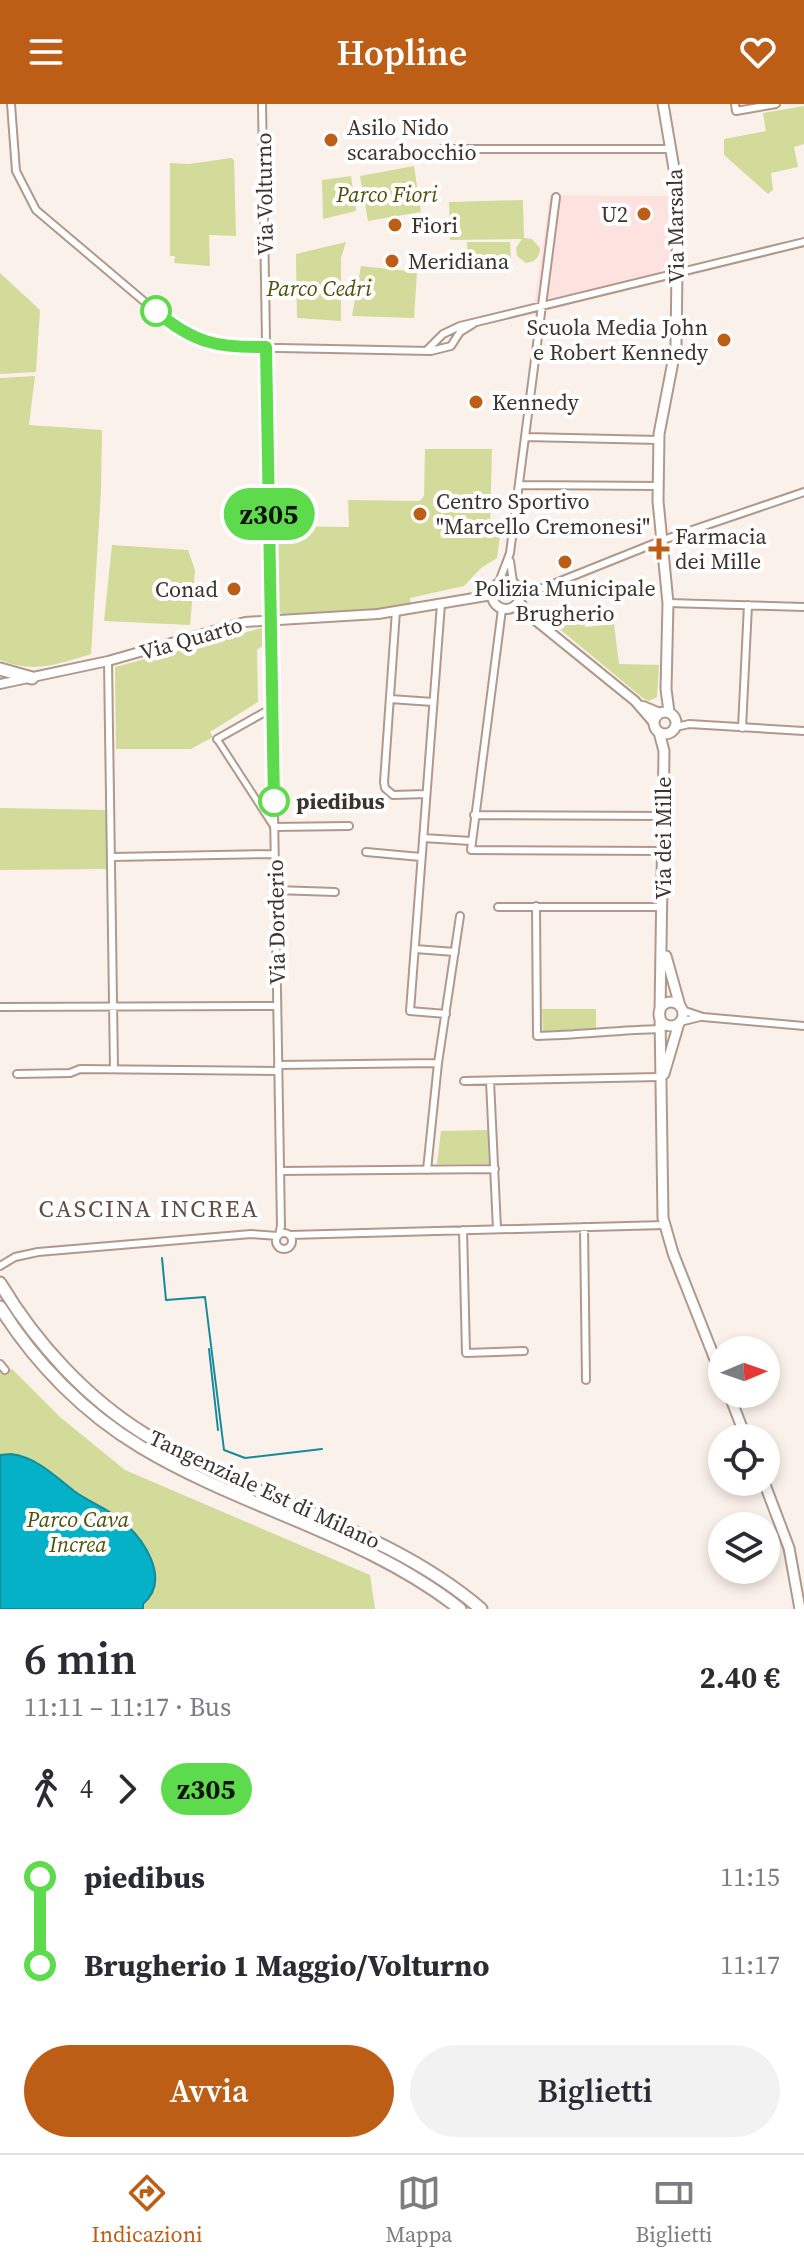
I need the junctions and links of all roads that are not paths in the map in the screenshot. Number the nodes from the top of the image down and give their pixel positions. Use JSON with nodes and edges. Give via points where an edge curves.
{"nodes":[{"id":1,"x":11,"y":104,"type":"edge"},
{"id":2,"x":262,"y":104,"type":"edge"},
{"id":3,"x":663,"y":104,"type":"edge"},
{"id":4,"x":735,"y":104,"type":"edge"},
{"id":5,"x":776,"y":104,"type":"edge"},
{"id":6,"x":442,"y":149,"type":"dead end"},
{"id":7,"x":672,"y":149,"type":"junction"},
{"id":8,"x":556,"y":197,"type":"dead end"},
{"id":9,"x":804,"y":242,"type":"edge"},
{"id":10,"x":676,"y":272,"type":"junction"},
{"id":11,"x":542,"y":306,"type":"junction"},
{"id":12,"x":473,"y":324,"type":"junction"},
{"id":13,"x":442,"y":335,"type":"junction"},
{"id":14,"x":454,"y":342,"type":"junction"},
{"id":15,"x":266,"y":347,"type":"junction"},
{"id":16,"x":446,"y":348,"type":"junction"},
{"id":17,"x":425,"y":351,"type":"junction"},
{"id":18,"x":525,"y":437,"type":"junction"},
{"id":19,"x":659,"y":440,"type":"junction"},
{"id":20,"x":519,"y":485,"type":"junction"},
{"id":21,"x":658,"y":486,"type":"junction"},
{"id":22,"x":804,"y":492,"type":"edge"},
{"id":23,"x":663,"y":540,"type":"junction"},
{"id":24,"x":510,"y":553,"type":"junction"},
{"id":25,"x":499,"y":582,"type":"junction"},
{"id":26,"x":515,"y":584,"type":"junction"},
{"id":27,"x":492,"y":598,"type":"junction"},
{"id":28,"x":519,"y":601,"type":"junction"},
{"id":29,"x":668,"y":603,"type":"junction"},
{"id":30,"x":441,"y":604,"type":"junction"},
{"id":31,"x":748,"y":605,"type":"junction"},
{"id":32,"x":804,"y":607,"type":"edge"},
{"id":33,"x":504,"y":609,"type":"junction"},
{"id":34,"x":396,"y":611,"type":"junction"},
{"id":35,"x":529,"y":615,"type":"junction"},
{"id":36,"x":270,"y":619,"type":"junction"},
{"id":37,"x":108,"y":661,"type":"junction"},
{"id":38,"x":0,"y":669,"type":"edge"},
{"id":39,"x":32,"y":678,"type":"junction"},
{"id":40,"x":0,"y":684,"type":"edge"},
{"id":41,"x":390,"y":699,"type":"junction"},
{"id":42,"x":433,"y":702,"type":"junction"},
{"id":43,"x":272,"y":708,"type":"junction"},
{"id":44,"x":666,"y":722,"type":"junction"},
{"id":45,"x":742,"y":728,"type":"junction"},
{"id":46,"x":804,"y":731,"type":"edge"},
{"id":47,"x":217,"y":739,"type":"joint"},
{"id":48,"x":426,"y":794,"type":"junction"},
{"id":49,"x":474,"y":815,"type":"junction"},
{"id":50,"x":663,"y":816,"type":"junction"},
{"id":51,"x":349,"y":826,"type":"dead end"},
{"id":52,"x":274,"y":827,"type":"junction"},
{"id":53,"x":423,"y":838,"type":"junction"},
{"id":54,"x":471,"y":841,"type":"junction"},
{"id":55,"x":663,"y":851,"type":"junction"},
{"id":56,"x":366,"y":852,"type":"dead end"},
{"id":57,"x":274,"y":854,"type":"junction"},
{"id":58,"x":112,"y":857,"type":"junction"},
{"id":59,"x":421,"y":857,"type":"junction"},
{"id":60,"x":275,"y":890,"type":"junction"},
{"id":61,"x":335,"y":892,"type":"dead end"},
{"id":62,"x":536,"y":906,"type":"junction"},
{"id":63,"x":498,"y":907,"type":"dead end"},
{"id":64,"x":663,"y":907,"type":"junction"},
{"id":65,"x":460,"y":916,"type":"dead end"},
{"id":66,"x":662,"y":929,"type":"junction"},
{"id":67,"x":415,"y":949,"type":"junction"},
{"id":68,"x":455,"y":952,"type":"junction"},
{"id":69,"x":277,"y":1006,"type":"junction"},
{"id":70,"x":0,"y":1007,"type":"edge"},
{"id":71,"x":112,"y":1008,"type":"junction"},
{"id":72,"x":681,"y":1008,"type":"junction"},
{"id":73,"x":446,"y":1014,"type":"junction"},
{"id":74,"x":660,"y":1014,"type":"junction"},
{"id":75,"x":703,"y":1017,"type":"junction"},
{"id":76,"x":680,"y":1023,"type":"junction"},
{"id":77,"x":804,"y":1026,"type":"edge"},
{"id":78,"x":660,"y":1029,"type":"junction"},
{"id":79,"x":438,"y":1063,"type":"junction"},
{"id":80,"x":278,"y":1068,"type":"junction"},
{"id":81,"x":114,"y":1069,"type":"junction"},
{"id":82,"x":17,"y":1074,"type":"dead end"},
{"id":83,"x":660,"y":1077,"type":"junction"},
{"id":84,"x":464,"y":1081,"type":"dead end"},
{"id":85,"x":490,"y":1081,"type":"junction"},
{"id":86,"x":661,"y":1101,"type":"junction"},
{"id":87,"x":495,"y":1169,"type":"junction"},
{"id":88,"x":427,"y":1170,"type":"junction"},
{"id":89,"x":280,"y":1171,"type":"junction"},
{"id":90,"x":664,"y":1225,"type":"junction"},
{"id":91,"x":584,"y":1227,"type":"junction"},
{"id":92,"x":497,"y":1229,"type":"junction"},
{"id":93,"x":463,"y":1230,"type":"junction"},
{"id":94,"x":284,"y":1235,"type":"junction"},
{"id":95,"x":0,"y":1266,"type":"edge"},
{"id":96,"x":0,"y":1283,"type":"edge"},
{"id":97,"x":0,"y":1307,"type":"edge"},
{"id":98,"x":708,"y":1340,"type":"edge"},
{"id":99,"x":524,"y":1351,"type":"dead end"},
{"id":100,"x":586,"y":1380,"type":"dead end"},
{"id":101,"x":769,"y":1496,"type":"edge"},
{"id":102,"x":460,"y":1609,"type":"edge"},
{"id":103,"x":481,"y":1609,"type":"edge"},
{"id":104,"x":800,"y":1609,"type":"edge"}],
"edges":[{"from":1,"to":15,"type":"street","via":[[16,171],[42,217],[181,332],[213,345]]},
{"from":2,"to":15,"type":"street","name":"Via Volturno"},
{"from":3,"to":7,"type":"main road","name":"Via Marsala"},
{"from":4,"to":5,"type":"street","via":[[736,111]]},
{"from":6,"to":7,"type":"street"},
{"from":7,"to":10,"type":"main road","name":"Via Marsala","via":[[678,192]]},
{"from":8,"to":11,"type":"street"},
{"from":9,"to":10,"type":"street"},
{"from":10,"to":11,"type":"street"},
{"from":10,"to":19,"type":"main road","name":"Via Marsala","via":[[676,346]]},
{"from":11,"to":12,"type":"street"},
{"from":11,"to":18,"type":"street"},
{"from":12,"to":13,"type":"street"},
{"from":12,"to":14,"type":"street"},
{"from":13,"to":14,"type":"street","via":[[452,334]]},
{"from":13,"to":16,"type":"street","via":[[440,344]]},
{"from":13,"to":17,"type":"street"},
{"from":14,"to":16,"type":"street"},
{"from":15,"to":17,"type":"street"},
{"from":15,"to":36,"type":"street","name":"Via Volturno"},
{"from":16,"to":17,"type":"street"},
{"from":18,"to":19,"type":"street"},
{"from":18,"to":20,"type":"street"},
{"from":19,"to":21,"type":"main road","name":"Via Marsala"},
{"from":20,"to":21,"type":"street"},
{"from":20,"to":24,"type":"street"},
{"from":21,"to":23,"type":"main road","name":"Via Marsala"},
{"from":22,"to":23,"type":"street"},
{"from":23,"to":26,"type":"street","via":[[543,588],[528,591]]},
{"from":23,"to":29,"type":"main road","name":"Via dei Mille"},
{"from":24,"to":25,"type":"street"},
{"from":24,"to":26,"type":"street"},
{"from":25,"to":26,"type":"street"},
{"from":25,"to":27,"type":"street"},
{"from":26,"to":28,"type":"street"},
{"from":27,"to":30,"type":"street","name":"Via Quarto"},
{"from":27,"to":33,"type":"street"},
{"from":28,"to":33,"type":"street"},
{"from":28,"to":35,"type":"street"},
{"from":29,"to":31,"type":"street"},
{"from":29,"to":44,"type":"main road","name":"Via dei Mille"},
{"from":30,"to":34,"type":"street","name":"Via Quarto"},
{"from":30,"to":42,"type":"street"},
{"from":31,"to":32,"type":"street"},
{"from":31,"to":45,"type":"street"},
{"from":33,"to":35,"type":"street"},
{"from":33,"to":49,"type":"street"},
{"from":34,"to":36,"type":"street","name":"Via Quarto"},
{"from":34,"to":41,"type":"street"},
{"from":35,"to":44,"type":"street"},
{"from":36,"to":37,"type":"street","name":"Via Quarto"},
{"from":36,"to":43,"type":"street","name":"Via Dorderio"},
{"from":37,"to":39,"type":"street","name":"Via Quarto"},
{"from":37,"to":58,"type":"street"},
{"from":38,"to":39,"type":"highway"},
{"from":39,"to":40,"type":"street","name":"Via Quarto"},
{"from":41,"to":42,"type":"street"},
{"from":41,"to":48,"type":"street","via":[[385,788],[393,795]]},
{"from":42,"to":48,"type":"street"},
{"from":43,"to":47,"type":"street"},
{"from":43,"to":52,"type":"street","name":"Via Dorderio"},
{"from":44,"to":45,"type":"street"},
{"from":44,"to":50,"type":"main road","name":"Via dei Mille"},
{"from":45,"to":46,"type":"street"},
{"from":47,"to":52,"type":"street"},
{"from":48,"to":53,"type":"street"},
{"from":49,"to":50,"type":"street"},
{"from":49,"to":54,"type":"street"},
{"from":50,"to":55,"type":"main road","name":"Via dei Mille"},
{"from":51,"to":52,"type":"street"},
{"from":52,"to":57,"type":"street","name":"Via Dorderio"},
{"from":53,"to":54,"type":"street"},
{"from":53,"to":59,"type":"street"},
{"from":54,"to":55,"type":"street","via":[[474,852]]},
{"from":55,"to":64,"type":"main road","name":"Via dei Mille"},
{"from":56,"to":59,"type":"street"},
{"from":57,"to":58,"type":"street"},
{"from":57,"to":60,"type":"street","name":"Via Dorderio"},
{"from":58,"to":71,"type":"street"},
{"from":59,"to":67,"type":"street"},
{"from":60,"to":61,"type":"street"},
{"from":60,"to":69,"type":"street","name":"Via Dorderio"},
{"from":62,"to":63,"type":"street"},
{"from":62,"to":64,"type":"street"},
{"from":62,"to":78,"type":"street","via":[[537,1036]]},
{"from":64,"to":66,"type":"main road","name":"Via dei Mille"},
{"from":65,"to":68,"type":"street"},
{"from":66,"to":72,"type":"main road","name":"Via dei Mille"},
{"from":66,"to":74,"type":"main road","name":"Via dei Mille"},
{"from":67,"to":68,"type":"street"},
{"from":67,"to":73,"type":"street","via":[[410,1011]]},
{"from":68,"to":73,"type":"street"},
{"from":69,"to":71,"type":"street"},
{"from":69,"to":80,"type":"street","name":"Via Dorderio"},
{"from":70,"to":71,"type":"street"},
{"from":71,"to":81,"type":"street"},
{"from":72,"to":74,"type":"main road","via":[[666,1004]]},
{"from":72,"to":75,"type":"street"},
{"from":72,"to":76,"type":"main road"},
{"from":73,"to":79,"type":"street"},
{"from":74,"to":76,"type":"main road","via":[[667,1025]]},
{"from":74,"to":78,"type":"main road","name":"Via dei Mille"},
{"from":75,"to":76,"type":"street"},
{"from":75,"to":77,"type":"street"},
{"from":76,"to":86,"type":"main road","name":"Via dei Mille"},
{"from":78,"to":83,"type":"main road","name":"Via dei Mille"},
{"from":79,"to":80,"type":"street"},
{"from":79,"to":88,"type":"street"},
{"from":80,"to":81,"type":"street"},
{"from":80,"to":89,"type":"street","name":"Via Dorderio"},
{"from":81,"to":82,"type":"street"},
{"from":83,"to":85,"type":"street"},
{"from":83,"to":86,"type":"main road","name":"Via dei Mille"},
{"from":84,"to":85,"type":"street"},
{"from":85,"to":87,"type":"street"},
{"from":86,"to":90,"type":"main road","name":"Via dei Mille"},
{"from":87,"to":88,"type":"street"},
{"from":87,"to":92,"type":"street"},
{"from":88,"to":89,"type":"street"},
{"from":89,"to":94,"type":"street","name":"Via Dorderio"},
{"from":90,"to":91,"type":"street"},
{"from":90,"to":98,"type":"main road","name":"Via dei Mille"},
{"from":91,"to":92,"type":"street"},
{"from":91,"to":100,"type":"street"},
{"from":92,"to":93,"type":"street"},
{"from":93,"to":94,"type":"street"},
{"from":93,"to":99,"type":"street","via":[[466,1353]]},
{"from":94,"to":94,"type":"street","via":[[276,1244],[284,1249]]},
{"from":94,"to":95,"type":"street","via":[[38,1252]]},
{"from":96,"to":103,"type":"highway","name":"Tangenziale Est di Milano","via":[[45,1346],[127,1423],[189,1459],[397,1551]]},
{"from":97,"to":102,"type":"highway","name":"Tangenziale Est di Milano","via":[[59,1382],[122,1435],[179,1468],[399,1567]]},
{"from":101,"to":104,"type":"main road","via":[[789,1548]]}]}
